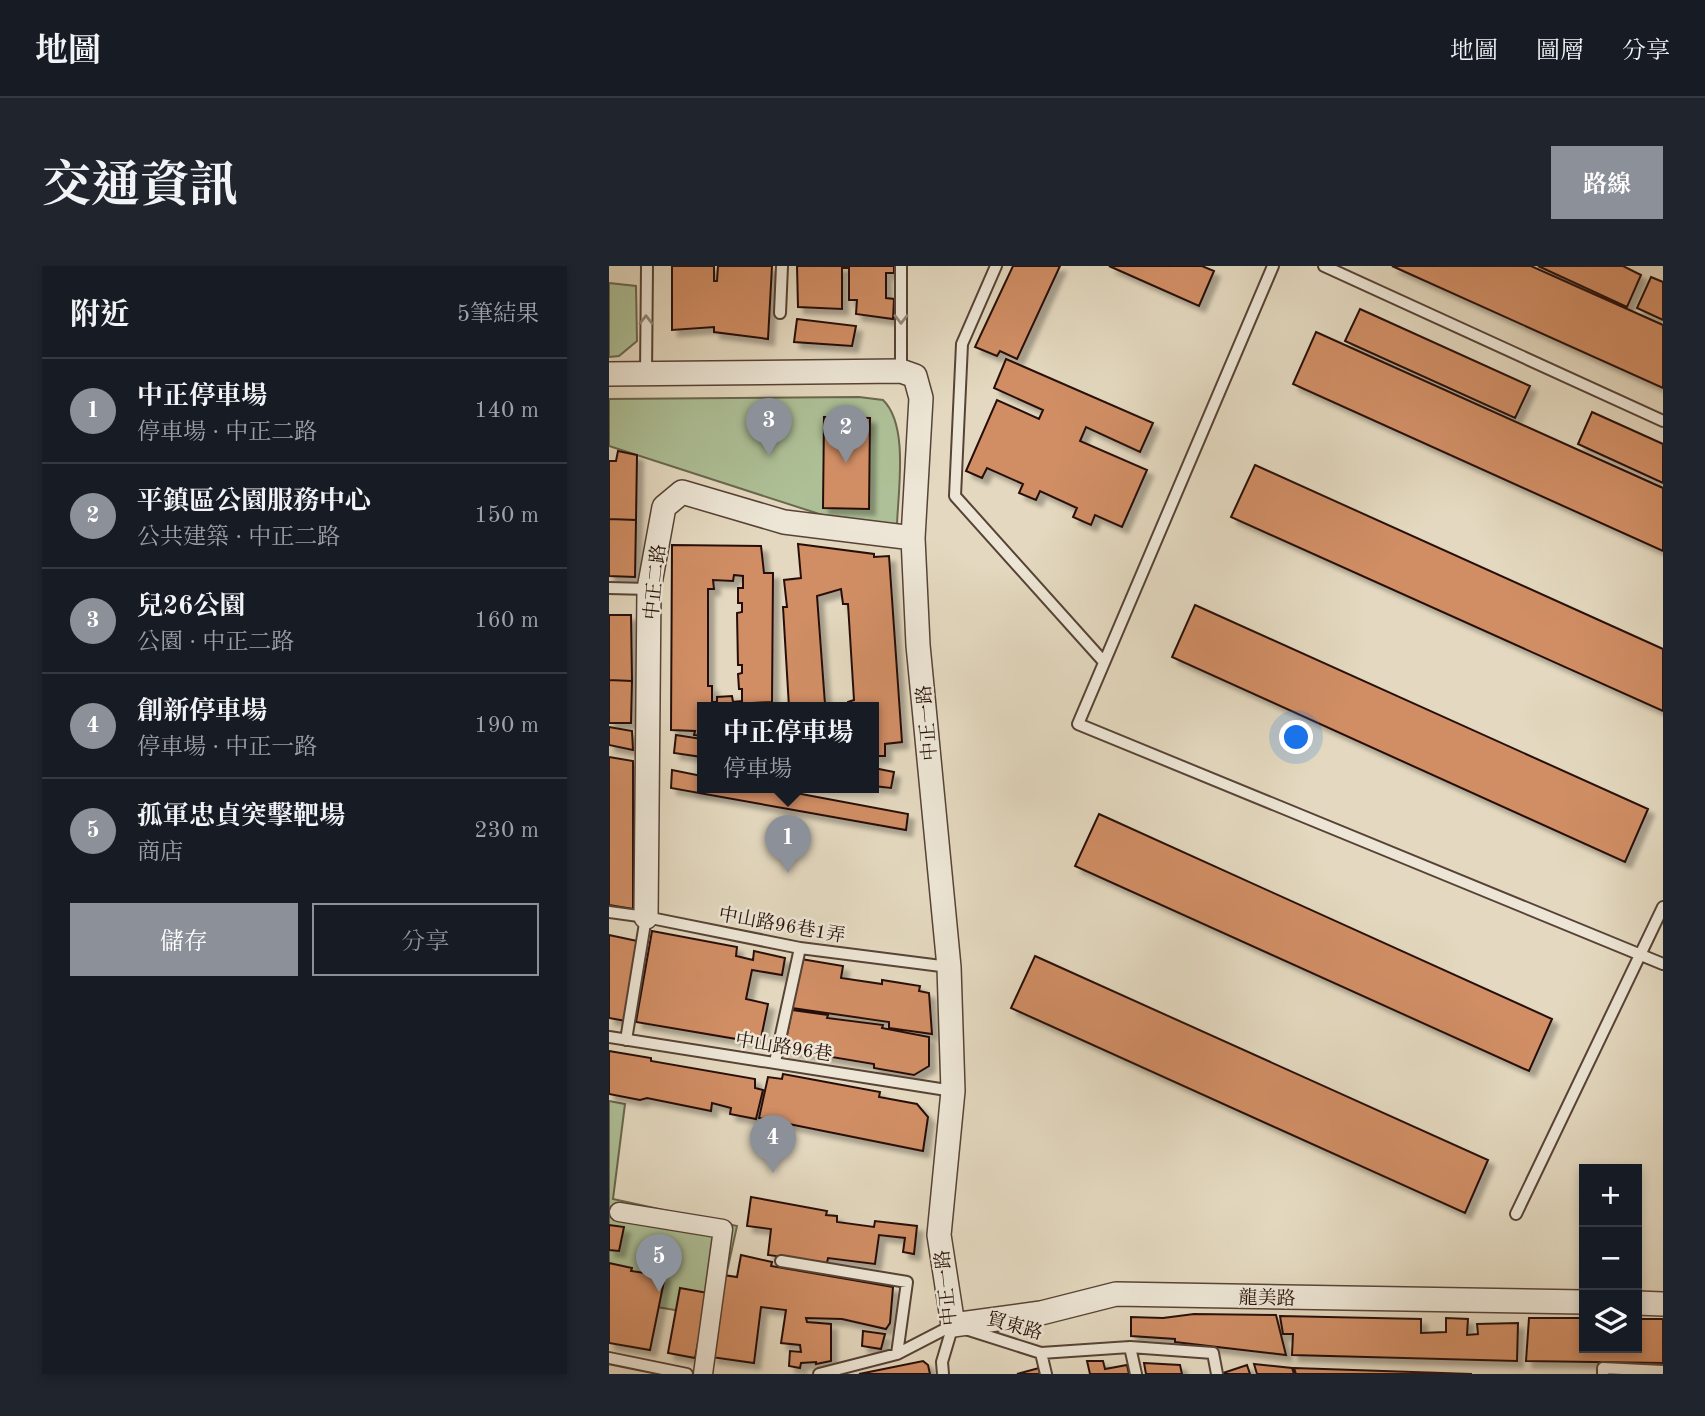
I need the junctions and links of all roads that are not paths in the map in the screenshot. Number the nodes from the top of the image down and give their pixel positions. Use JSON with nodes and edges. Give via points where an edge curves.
{"nodes":[{"id":1,"x":647,"y":266,"type":"edge"},
{"id":2,"x":782,"y":266,"type":"edge"},
{"id":3,"x":901,"y":266,"type":"edge"},
{"id":4,"x":996,"y":266,"type":"edge"},
{"id":5,"x":1273,"y":266,"type":"edge"},
{"id":6,"x":1324,"y":266,"type":"edge"},
{"id":7,"x":780,"y":313,"type":"dead end"},
{"id":8,"x":901,"y":371,"type":"junction"},
{"id":9,"x":609,"y":374,"type":"edge"},
{"id":10,"x":646,"y":374,"type":"junction"},
{"id":11,"x":1663,"y":421,"type":"edge"},
{"id":12,"x":913,"y":538,"type":"junction"},
{"id":13,"x":609,"y":588,"type":"edge"},
{"id":14,"x":649,"y":589,"type":"junction"},
{"id":15,"x":1104,"y":662,"type":"junction"},
{"id":16,"x":1663,"y":907,"type":"edge"},
{"id":17,"x":609,"y":912,"type":"edge"},
{"id":18,"x":646,"y":917,"type":"junction"},
{"id":19,"x":800,"y":948,"type":"junction"},
{"id":20,"x":1641,"y":955,"type":"junction"},
{"id":21,"x":1663,"y":964,"type":"edge"},
{"id":22,"x":949,"y":967,"type":"junction"},
{"id":23,"x":609,"y":1037,"type":"edge"},
{"id":24,"x":626,"y":1040,"type":"junction"},
{"id":25,"x":775,"y":1062,"type":"junction"},
{"id":26,"x":953,"y":1091,"type":"junction"},
{"id":27,"x":619,"y":1212,"type":"dead end"},
{"id":28,"x":1517,"y":1214,"type":"dead end"},
{"id":29,"x":781,"y":1261,"type":"dead end"},
{"id":30,"x":1579,"y":1302,"type":"edge"},
{"id":31,"x":1642,"y":1303,"type":"edge"},
{"id":32,"x":1663,"y":1304,"type":"edge"},
{"id":33,"x":953,"y":1325,"type":"junction"},
{"id":34,"x":1130,"y":1347,"type":"junction"},
{"id":35,"x":1041,"y":1353,"type":"junction"},
{"id":36,"x":897,"y":1354,"type":"junction"},
{"id":37,"x":609,"y":1358,"type":"edge"},
{"id":38,"x":1603,"y":1371,"type":"edge"},
{"id":39,"x":1663,"y":1371,"type":"edge"},
{"id":40,"x":687,"y":1374,"type":"edge"},
{"id":41,"x":703,"y":1374,"type":"edge"},
{"id":42,"x":819,"y":1374,"type":"edge"},
{"id":43,"x":943,"y":1374,"type":"edge"},
{"id":44,"x":1046,"y":1374,"type":"edge"},
{"id":45,"x":1136,"y":1374,"type":"edge"},
{"id":46,"x":1217,"y":1374,"type":"edge"}],
"edges":[{"from":10,"to":1,"type":"lane","one_way":true},
{"from":2,"to":7,"type":"lane"},
{"from":3,"to":8,"type":"lane","one_way":true},
{"from":4,"to":15,"type":"lane","via":[[962,344],[955,496]]},
{"from":5,"to":15,"type":"lane"},
{"from":6,"to":11,"type":"lane"},
{"from":8,"to":10,"type":"street"},
{"from":8,"to":12,"type":"street","name":"中正一路","via":[[915,376],[921,398]]},
{"from":9,"to":10,"type":"street"},
{"from":12,"to":14,"type":"street","name":"中正二路","via":[[784,522],[682,492],[664,507]]},
{"from":12,"to":22,"type":"street","name":"中正一路"},
{"from":13,"to":14,"type":"lane"},
{"from":14,"to":18,"type":"street","name":"中正二路"},
{"from":15,"to":20,"type":"lane","via":[[1078,724]]},
{"from":16,"to":20,"type":"lane"},
{"from":17,"to":18,"type":"lane","name":"中山路96巷1弄"},
{"from":18,"to":19,"type":"lane","name":"中山路96巷1弄"},
{"from":18,"to":24,"type":"lane"},
{"from":19,"to":22,"type":"lane","name":"中山路96巷1弄"},
{"from":19,"to":25,"type":"lane"},
{"from":20,"to":21,"type":"lane"},
{"from":20,"to":28,"type":"lane"},
{"from":22,"to":26,"type":"street","name":"中正一路"},
{"from":23,"to":24,"type":"lane","name":"中山路96巷"},
{"from":24,"to":25,"type":"lane","name":"中山路96巷"},
{"from":25,"to":26,"type":"lane","name":"中山路96巷"},
{"from":26,"to":33,"type":"street","name":"中正一路","via":[[939,1235]]},
{"from":27,"to":41,"type":"street","via":[[723,1229]]},
{"from":29,"to":36,"type":"lane","via":[[907,1282]]},
{"from":30,"to":33,"type":"street","name":"龍美路","via":[[1117,1294],[1041,1313]]},
{"from":31,"to":32,"type":"street"},
{"from":33,"to":35,"type":"lane","name":"貿東路"},
{"from":33,"to":36,"type":"lane"},
{"from":33,"to":43,"type":"lane","name":"中正一路"},
{"from":34,"to":35,"type":"lane","name":"貿東路"},
{"from":34,"to":45,"type":"lane"},
{"from":34,"to":46,"type":"lane","name":"貿東路","via":[[1213,1353]]},
{"from":35,"to":44,"type":"lane"},
{"from":36,"to":42,"type":"lane"},
{"from":37,"to":40,"type":"lane"},
{"from":38,"to":39,"type":"lane"}]}
